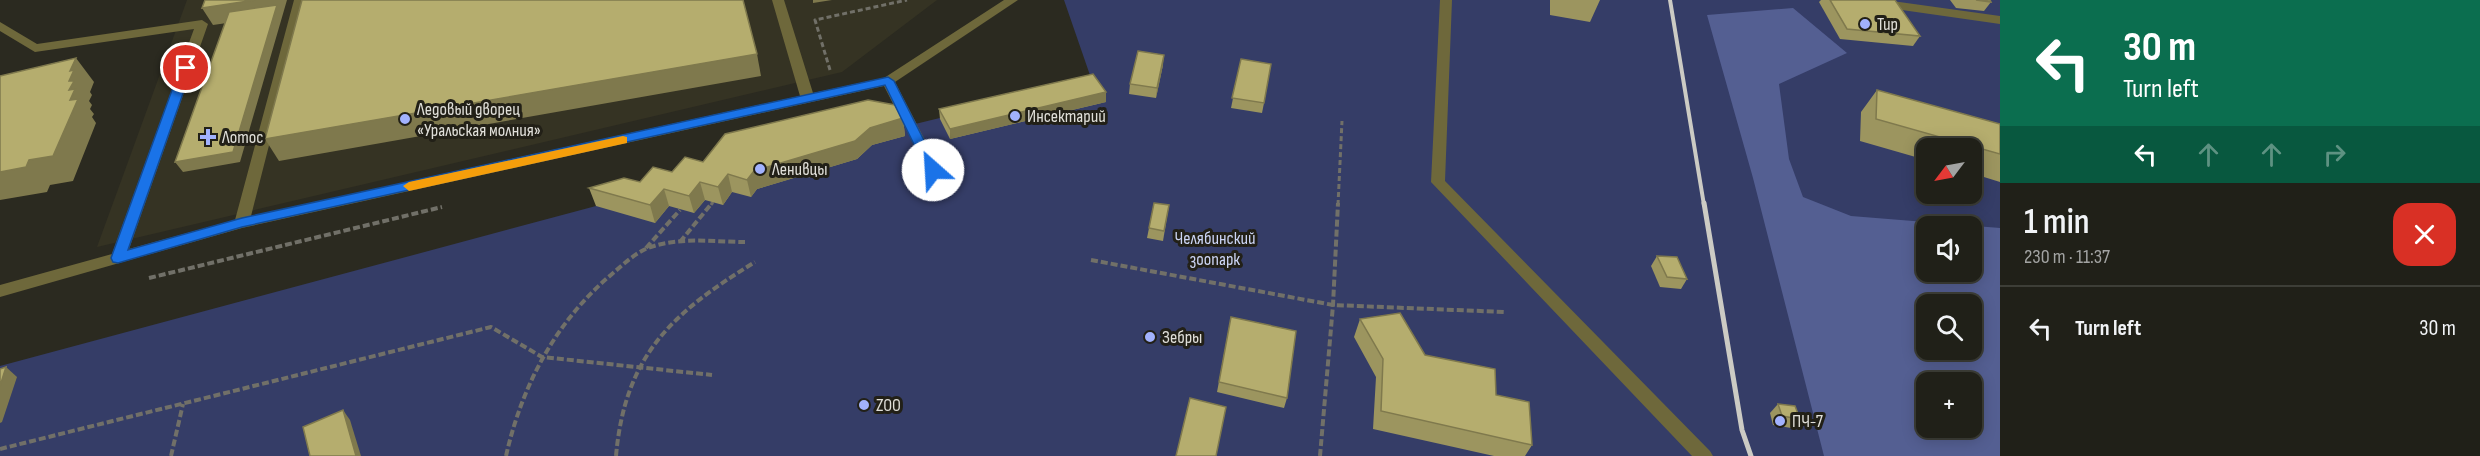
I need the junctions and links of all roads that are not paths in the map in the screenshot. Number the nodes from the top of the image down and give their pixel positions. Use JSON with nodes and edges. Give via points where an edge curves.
{"nodes":[{"id":1,"x":300,"y":0,"type":"edge"},
{"id":2,"x":778,"y":0,"type":"edge"},
{"id":3,"x":1012,"y":0,"type":"edge"},
{"id":4,"x":1446,"y":0,"type":"edge"},
{"id":5,"x":1860,"y":0,"type":"edge"},
{"id":6,"x":1893,"y":3,"type":"edge"},
{"id":7,"x":2000,"y":20,"type":"edge"},
{"id":8,"x":0,"y":26,"type":"edge"},
{"id":9,"x":888,"y":81,"type":"junction"},
{"id":10,"x":807,"y":97,"type":"junction"},
{"id":11,"x":933,"y":170,"type":"dead end"},
{"id":12,"x":242,"y":223,"type":"junction"},
{"id":13,"x":118,"y":258,"type":"junction"},
{"id":14,"x":0,"y":291,"type":"edge"},
{"id":15,"x":1704,"y":456,"type":"edge"}],
"edges":[{"from":1,"to":12,"type":"street"},
{"from":2,"to":10,"type":"street"},
{"from":3,"to":9,"type":"street"},
{"from":4,"to":15,"type":"street","via":[[1438,182]]},
{"from":5,"to":6,"type":"street"},
{"from":6,"to":7,"type":"street"},
{"from":8,"to":13,"type":"street","via":[[35,48],[202,24]]},
{"from":9,"to":10,"type":"street"},
{"from":9,"to":11,"type":"street"},
{"from":10,"to":12,"type":"street"},
{"from":12,"to":13,"type":"street"},
{"from":13,"to":14,"type":"street"}]}
